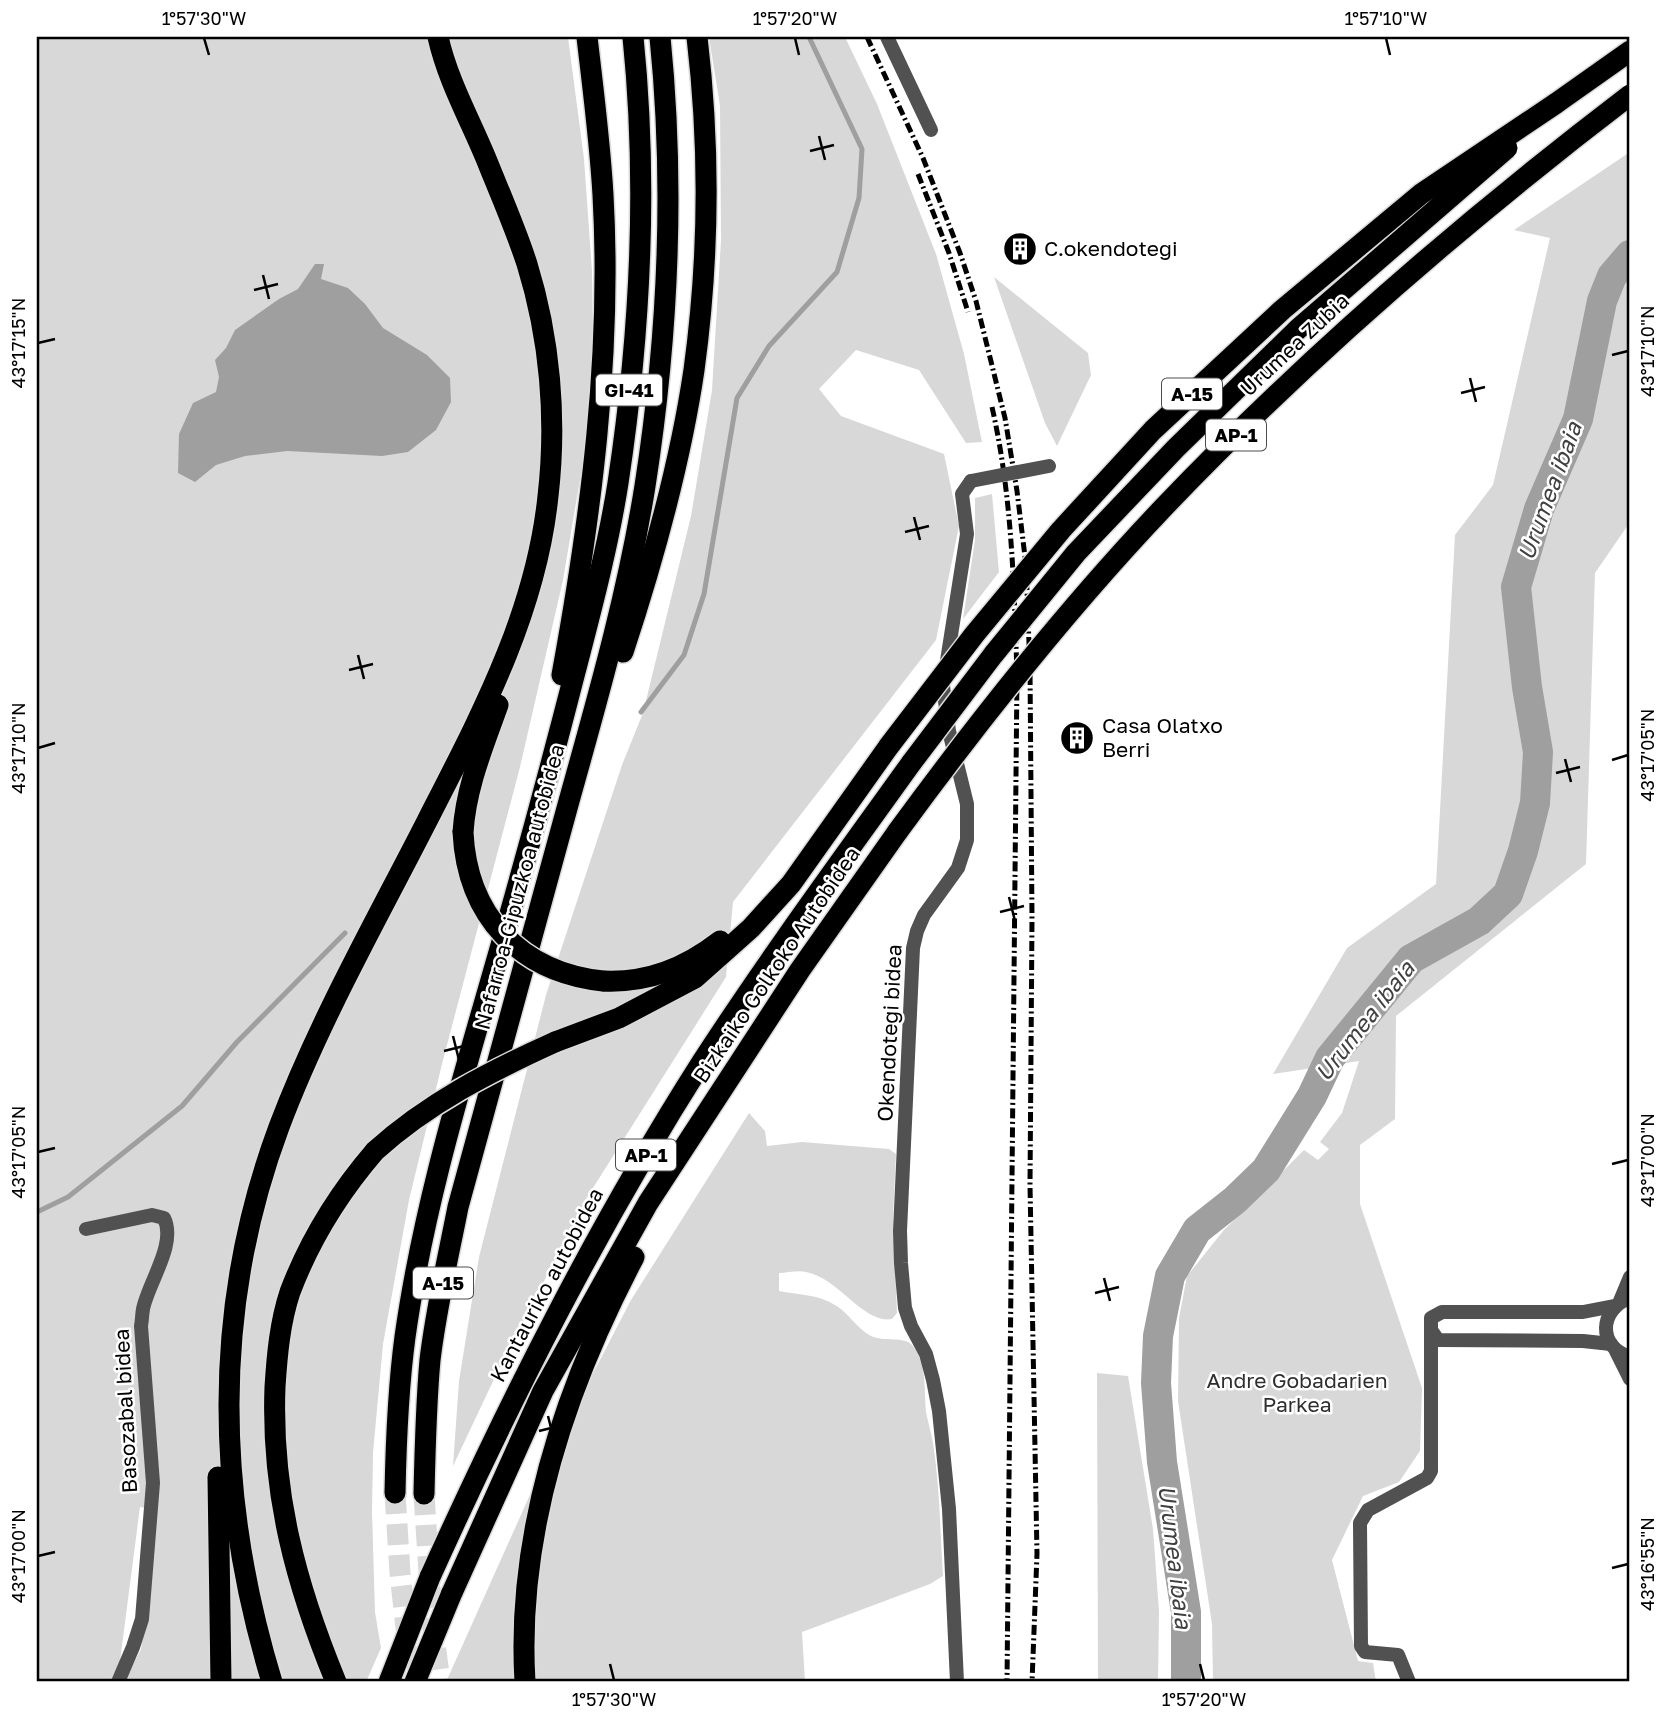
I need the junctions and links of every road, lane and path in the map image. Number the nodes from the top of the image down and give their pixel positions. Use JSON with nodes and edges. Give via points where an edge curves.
{"nodes":[{"id":1,"x":438,"y":37,"type":"edge"},
{"id":2,"x":587,"y":37,"type":"edge"},
{"id":3,"x":633,"y":37,"type":"edge"},
{"id":4,"x":660,"y":37,"type":"edge"},
{"id":5,"x":697,"y":37,"type":"edge"},
{"id":6,"x":887,"y":37,"type":"edge"},
{"id":7,"x":1630,"y":51,"type":"edge"},
{"id":8,"x":1630,"y":95,"type":"edge"},
{"id":9,"x":1555,"y":104,"type":"junction"},
{"id":10,"x":931,"y":130,"type":"dead end"},
{"id":11,"x":1049,"y":466,"type":"dead end"},
{"id":12,"x":498,"y":679,"type":"junction"},
{"id":13,"x":596,"y":707,"type":"junction"},
{"id":14,"x":559,"y":737,"type":"junction"},
{"id":15,"x":912,"y":762,"type":"joint"},
{"id":16,"x":853,"y":795,"type":"junction"},
{"id":17,"x":898,"y":831,"type":"joint"},
{"id":18,"x":698,"y":1126,"type":"junction"},
{"id":19,"x":86,"y":1228,"type":"dead end"},
{"id":20,"x":1630,"y":1277,"type":"edge"},
{"id":21,"x":1622,"y":1302,"type":"edge"},
{"id":22,"x":1431,"y":1330,"type":"junction"},
{"id":23,"x":1613,"y":1347,"type":"junction"},
{"id":24,"x":1630,"y":1357,"type":"edge"},
{"id":25,"x":1630,"y":1379,"type":"edge"},
{"id":26,"x":228,"y":1410,"type":"junction"},
{"id":27,"x":395,"y":1493,"type":"tunnel mouth"},
{"id":28,"x":424,"y":1493,"type":"tunnel mouth"},
{"id":29,"x":118,"y":1682,"type":"edge"},
{"id":30,"x":221,"y":1682,"type":"edge"},
{"id":31,"x":272,"y":1682,"type":"edge"},
{"id":32,"x":336,"y":1682,"type":"edge"},
{"id":33,"x":389,"y":1682,"type":"edge"},
{"id":34,"x":415,"y":1682,"type":"edge"},
{"id":35,"x":525,"y":1682,"type":"edge"},
{"id":36,"x":957,"y":1682,"type":"edge"},
{"id":37,"x":1409,"y":1682,"type":"edge"}],
"edges":[{"from":1,"to":12,"type":"highway","via":[[528,267],[550,382],[551,460],[543,535],[524,608]]},
{"from":2,"to":14,"type":"highway","via":[[603,196],[603,347],[598,434],[556,705]]},
{"from":3,"to":14,"type":"highway","number":"GI-41","via":[[640,186],[633,358],[617,485],[595,597]]},
{"from":4,"to":13,"type":"highway","number":"GI-41","via":[[667,188],[660,362],[645,489]]},
{"from":5,"to":13,"type":"highway","via":[[704,121],[704,257],[694,369],[681,443],[629,635],[614,680]]},
{"from":6,"to":10,"type":"street"},
{"from":7,"to":9,"type":"highway","name":"Urumea Zubia","number":"AP-1"},
{"from":8,"to":17,"type":"highway","name":"Urumea Zubia","number":"AP-1","bridge":true,"via":[[1498,199],[1328,345],[1249,421],[1162,509],[1059,625],[966,738]]},
{"from":9,"to":15,"type":"highway","name":"Urumea Zubia","number":"AP-1","bridge":true,"via":[[1298,329],[1176,448],[1076,553]]},
{"from":9,"to":16,"type":"highway","number":"A-15","bridge":true,"via":[[1421,194],[1282,310],[1153,429],[974,635]]},
{"from":11,"to":36,"type":"street","name":"Okendotegi bidea","bridge":true,"via":[[971,481],[962,494],[967,534],[943,686],[948,732],[967,804],[967,840],[958,867],[924,915],[914,948],[900,1231],[905,1308],[926,1354],[939,1410],[950,1521]]},
{"from":12,"to":16,"type":"highway","bridge":true,"via":[[498,706],[464,812],[464,851],[474,888],[504,936],[534,960],[568,976],[621,982],[657,976],[719,942],[757,908]]},
{"from":12,"to":26,"type":"highway","via":[[323,1026],[279,1128],[239,1275]]},
{"from":13,"to":28,"type":"highway","name":"Nafarroa-Gipuzkoa autobidea","number":"A-15","via":[[458,1207],[431,1357]]},
{"from":14,"to":27,"type":"highway","name":"Nafarroa-Gipuzkoa autobidea","number":"A-15","via":[[467,1063],[418,1259],[405,1338]]},
{"from":15,"to":33,"type":"highway","name":"Kantauriko autobidea","number":"AP-1","bridge":true,"via":[[702,1063],[576,1277],[486,1453]]},
{"from":16,"to":32,"type":"highway","bridge":true,"via":[[783,893],[695,978],[619,1018],[488,1072],[444,1098],[404,1124],[345,1186],[306,1253],[289,1295],[277,1351],[274,1409],[280,1495],[300,1588]]},
{"from":17,"to":18,"type":"highway","name":"Bizkaiko Golkoko Autobidea","number":"AP-1"},
{"from":18,"to":34,"type":"highway","number":"AP-1","bridge":true,"via":[[648,1203],[543,1391]]},
{"from":18,"to":35,"type":"highway","via":[[607,1309],[554,1448],[543,1485],[526,1591]]},
{"from":19,"to":29,"type":"street","name":"Basozabal bidea","via":[[152,1215],[164,1218],[169,1227],[141,1326],[153,1483],[142,1619]]},
{"from":20,"to":21,"type":"street"},
{"from":21,"to":22,"type":"street","via":[[1583,1312],[1441,1312],[1432,1318]]},
{"from":21,"to":23,"type":"street","via":[[1607,1320]]},
{"from":22,"to":23,"type":"street","via":[[1438,1340],[1583,1341]]},
{"from":22,"to":37,"type":"street","via":[[1431,1471],[1427,1478],[1368,1510],[1360,1522],[1361,1646],[1371,1654],[1398,1655]]},
{"from":23,"to":24,"type":"street"},
{"from":23,"to":25,"type":"street"},
{"from":26,"to":30,"type":"highway","via":[[218,1435]]},
{"from":26,"to":31,"type":"highway","via":[[239,1547]]}]}
